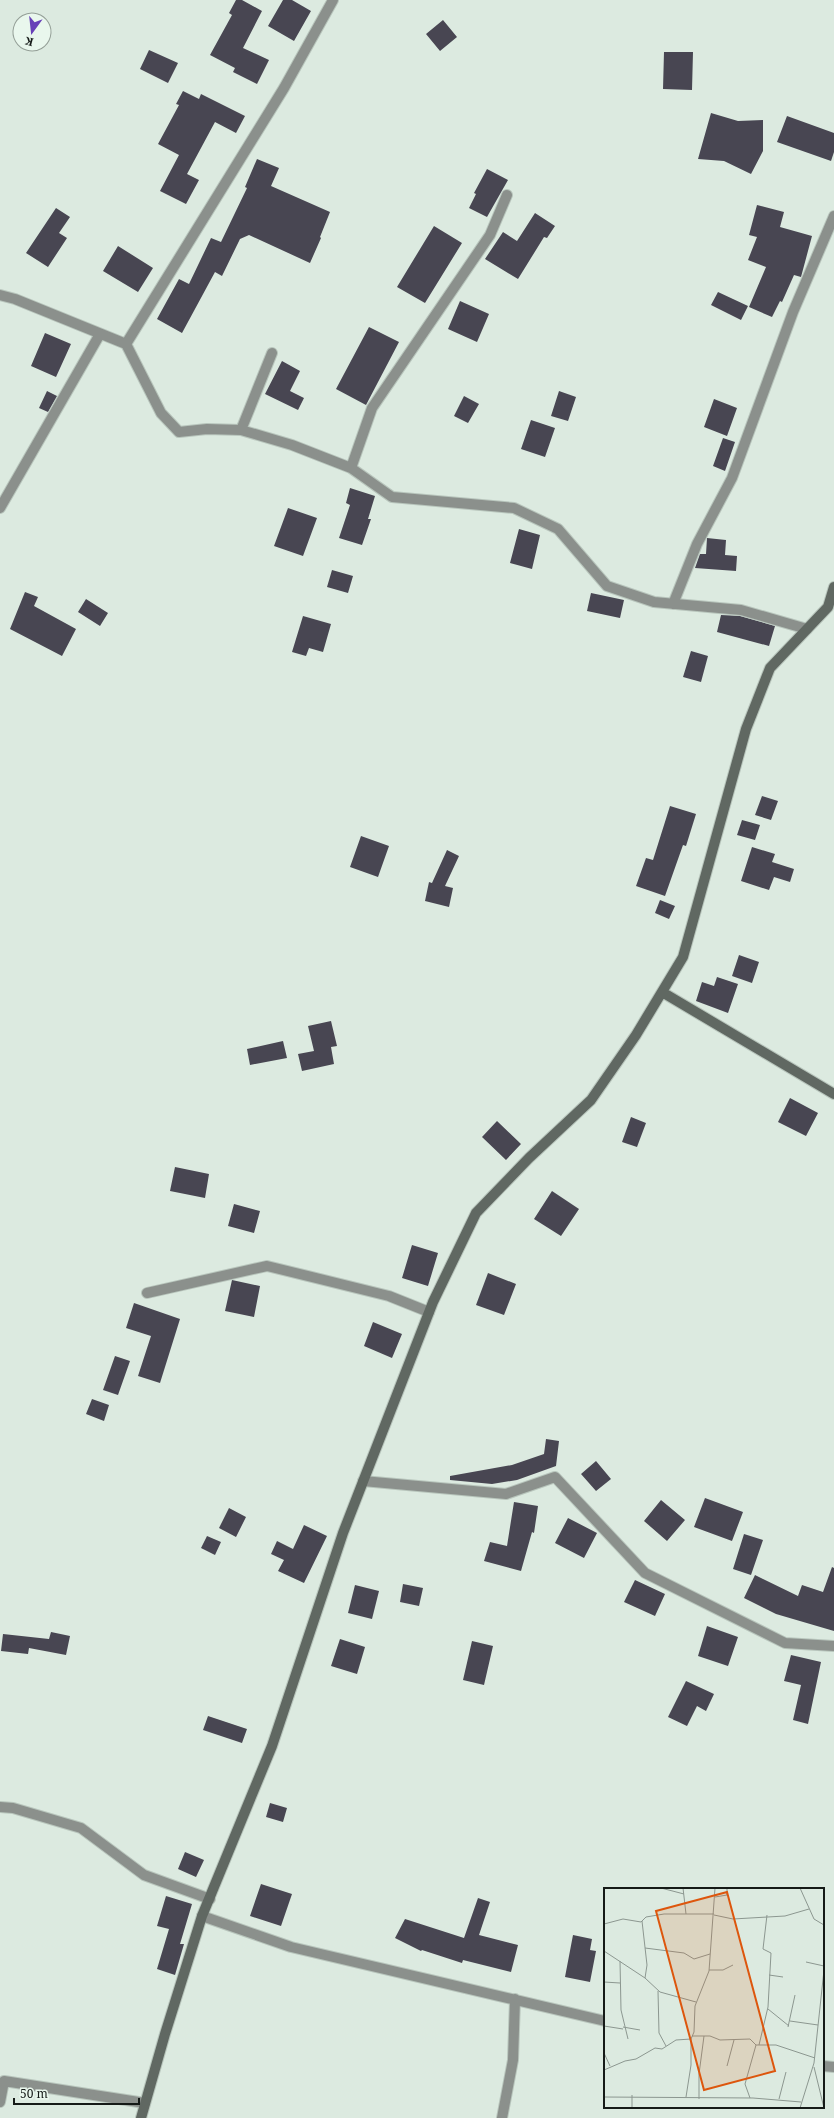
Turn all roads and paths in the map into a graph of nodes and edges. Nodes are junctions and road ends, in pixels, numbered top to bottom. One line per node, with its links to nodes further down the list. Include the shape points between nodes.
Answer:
1 (333, 0): 6 (street, via 279,95)
2 (507, 196): 9 (street, via 490,235 372,408)
3 (834, 216): 12 (street, via 793,312 732,478 697,544)
4 (0, 295): 5 (street)
5 (100, 334): 6 (street); 10 (street)
6 (126, 344): 8 (street, via 161,413 180,432 207,429)
7 (272, 353): 8 (street)
8 (241, 430): 9 (street, via 292,445)
9 (351, 468): 12 (street, via 392,497 514,508 558,529 607,586 654,602)
10 (0, 508)
11 (834, 587): 13 (street)
12 (673, 604): 14 (street, via 741,610)
13 (831, 607): 14 (street)
14 (807, 629): 15 (street, via 770,668 746,729 683,957)
15 (662, 992): 16 (street); 18 (street, via 591,1100 529,1158 476,1213)
16 (834, 1094)
17 (147, 1293): 18 (street, via 267,1266 390,1296)
18 (429, 1312): 19 (street)
19 (364, 1481): 20 (street, via 506,1494 555,1477 645,1574 786,1643); 22 (street, via 343,1533 272,1746)
20 (834, 1646)
21 (0, 1807): 22 (street, via 13,1808 81,1828 144,1874)
22 (210, 1899): 23 (street)
23 (202, 1916): 24 (street, via 291,1946); 29 (street)
24 (515, 2000): 25 (street); 31 (street, via 513,2060)
25 (604, 2021)
26 (824, 2066): 27 (street)
27 (834, 2067)
28 (0, 2102): 29 (street, via 4,2081)
29 (145, 2103): 30 (street)
30 (141, 2118)
31 (502, 2118)

